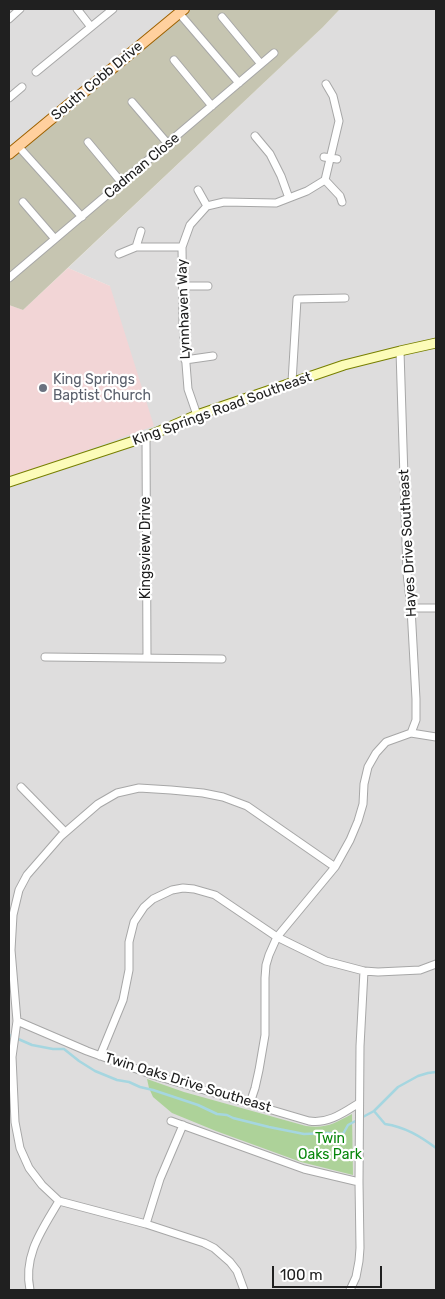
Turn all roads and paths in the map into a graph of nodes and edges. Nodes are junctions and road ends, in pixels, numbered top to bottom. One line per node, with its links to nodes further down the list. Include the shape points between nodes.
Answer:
1 (20, 9): 6 (street)
2 (76, 9): 7 (street)
3 (113, 9): 7 (street)
4 (182, 11): 12 (street); 21 (main road, South Cobb Drive)
5 (222, 17): 10 (street)
6 (9, 19)
7 (91, 27): 11 (street)
8 (274, 53): 10 (street, Cadman Close)
9 (174, 60): 17 (street)
10 (261, 64): 12 (street, Cadman Close)
11 (36, 72)
12 (239, 83): 17 (street, Cadman Close)
13 (326, 84): 22 (street, via 333,96 339,121)
14 (22, 87): 15 (street)
15 (9, 98)
16 (132, 102): 20 (street)
17 (212, 106): 20 (street, Cadman Close)
18 (255, 136): 25 (street, via 270,154)
19 (88, 142): 23 (street)
20 (168, 144): 23 (street, Cadman Close)
21 (12, 150): 29 (street)
22 (325, 180): 25 (street); 27 (street)
23 (122, 182): 29 (street, Cadman Close)
24 (198, 190): 28 (street)
25 (289, 198): 28 (street, via 276,202 224,202)
26 (23, 202): 31 (street)
27 (342, 202)
28 (207, 206): 33 (street, Lynnhaven Way, via 190,225)
29 (82, 217): 31 (street, Cadman Close)
30 (141, 231): 32 (street)
31 (55, 240): 35 (street, Cadman Close)
32 (136, 247): 33 (street); 34 (street)
33 (182, 247): 36 (street, Lynnhaven Way)
34 (119, 254)
35 (9, 277)
36 (182, 286): 37 (street); 42 (street, Lynnhaven Way)
37 (208, 286)
38 (345, 298): 43 (street, via 297,298)
39 (436, 343): 40 (street, King Springs Road Southeast)
40 (400, 351): 43 (street, King Springs Road Southeast); 47 (street, Hayes Drive Southeast)
41 (213, 356): 42 (street)
42 (185, 360): 44 (street, Lynnhaven Way, via 188,389)
43 (292, 382): 44 (street, King Springs Road Southeast)
44 (196, 415): 45 (street, King Springs Road Southeast)
45 (146, 437): 46 (street, King Springs Road Southeast); 50 (street, Kingsview Drive)
46 (9, 482)
47 (411, 608): 48 (street); 52 (street, Hayes Drive Southeast, via 416,720)
48 (436, 608)
49 (45, 657): 50 (street)
50 (147, 658): 51 (street)
51 (222, 658)
52 (411, 733): 53 (street); 56 (street, via 386,742 368,767 358,821)
53 (436, 737)
54 (21, 787): 55 (street)
55 (65, 832): 56 (street, via 98,804 117,793 139,788 204,793 247,806); 60 (street, via 27,875 19,890 13,915 11,950)
56 (335, 867): 57 (street)
57 (277, 937): 59 (street, via 326,961); 61 (street, via 205,891 172,890 153,900 134,922 124,1000); 62 (street, via 266,965 265,1035 260,1070)
58 (436, 964): 59 (street, via 420,970)
59 (364, 971): 63 (street)
60 (17, 1021): 61 (street, Twin Oaks Drive Southeast); 67 (street, via 12,1057 17,1137 29,1168)
61 (100, 1056): 62 (street, Twin Oaks Drive Southeast)
62 (250, 1103): 63 (street, Twin Oaks Drive Southeast, via 316,1122 331,1119)
63 (359, 1103): 66 (street)
64 (172, 1121): 65 (street)
65 (183, 1125): 66 (street, via 304,1169); 68 (street, via 160,1179)
66 (359, 1182): 71 (street, via 360,1262)
67 (59, 1201): 68 (street); 69 (street, via 31,1252)
68 (146, 1224): 70 (street, via 214,1248 230,1262)
69 (30, 1290)
70 (244, 1290)
71 (350, 1290)

